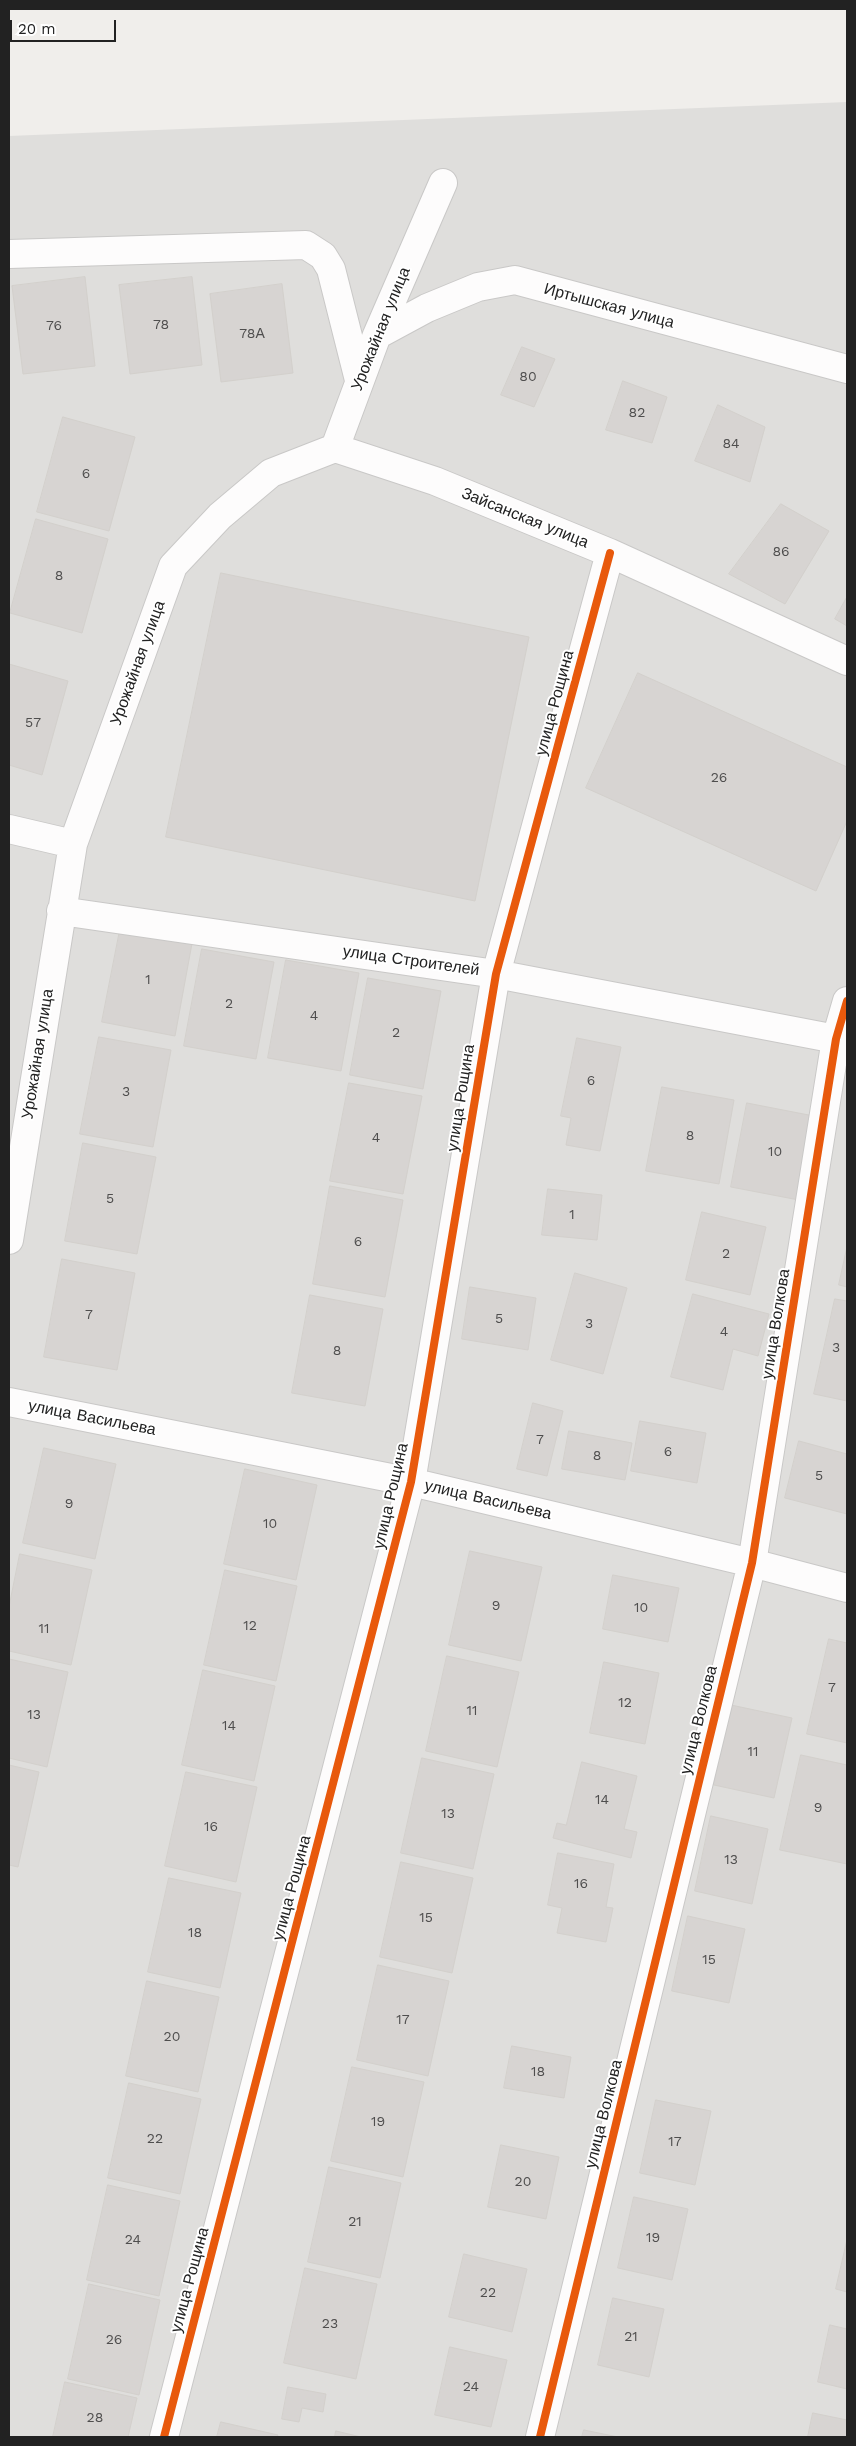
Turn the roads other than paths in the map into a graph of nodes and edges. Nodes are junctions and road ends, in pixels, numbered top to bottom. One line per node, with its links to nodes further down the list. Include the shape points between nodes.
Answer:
1 (443, 183): 3 (street, Урожайная улица)
2 (9, 254): 5 (street, via 306,245 324,256 331,269)
3 (378, 335): 4 (street, Иртышская улица, via 427,308 478,287 515,280); 5 (street, Урожайная улица)
4 (847, 369)
5 (359, 380): 6 (street, Урожайная улица)
6 (335, 448): 7 (street, Зайсанская улица, via 435,481); 10 (street, Урожайная улица, via 271,473 220,516 173,566)
7 (610, 553): 8 (street, Зайсанская улица); 12 (street, улица Рощина)
8 (847, 661)
9 (9, 828): 10 (street)
10 (73, 844): 11 (street, Урожайная улица)
11 (61, 911): 12 (street, улица Строителей); 15 (street, Урожайная улица)
12 (496, 974): 14 (street, улица Строителей); 17 (street, улица Рощина)
13 (847, 1002): 14 (street, улица Волкова)
14 (842, 1041): 18 (street, улица Волкова)
15 (9, 1240)
16 (9, 1402): 17 (street, улица Васильева)
17 (411, 1482): 18 (street, улица Васильева); 20 (street, улица Рощина)
18 (752, 1563): 19 (street, улица Васильева); 21 (street, улица Волкова)
19 (847, 1588)
20 (164, 2437)
21 (540, 2437)

